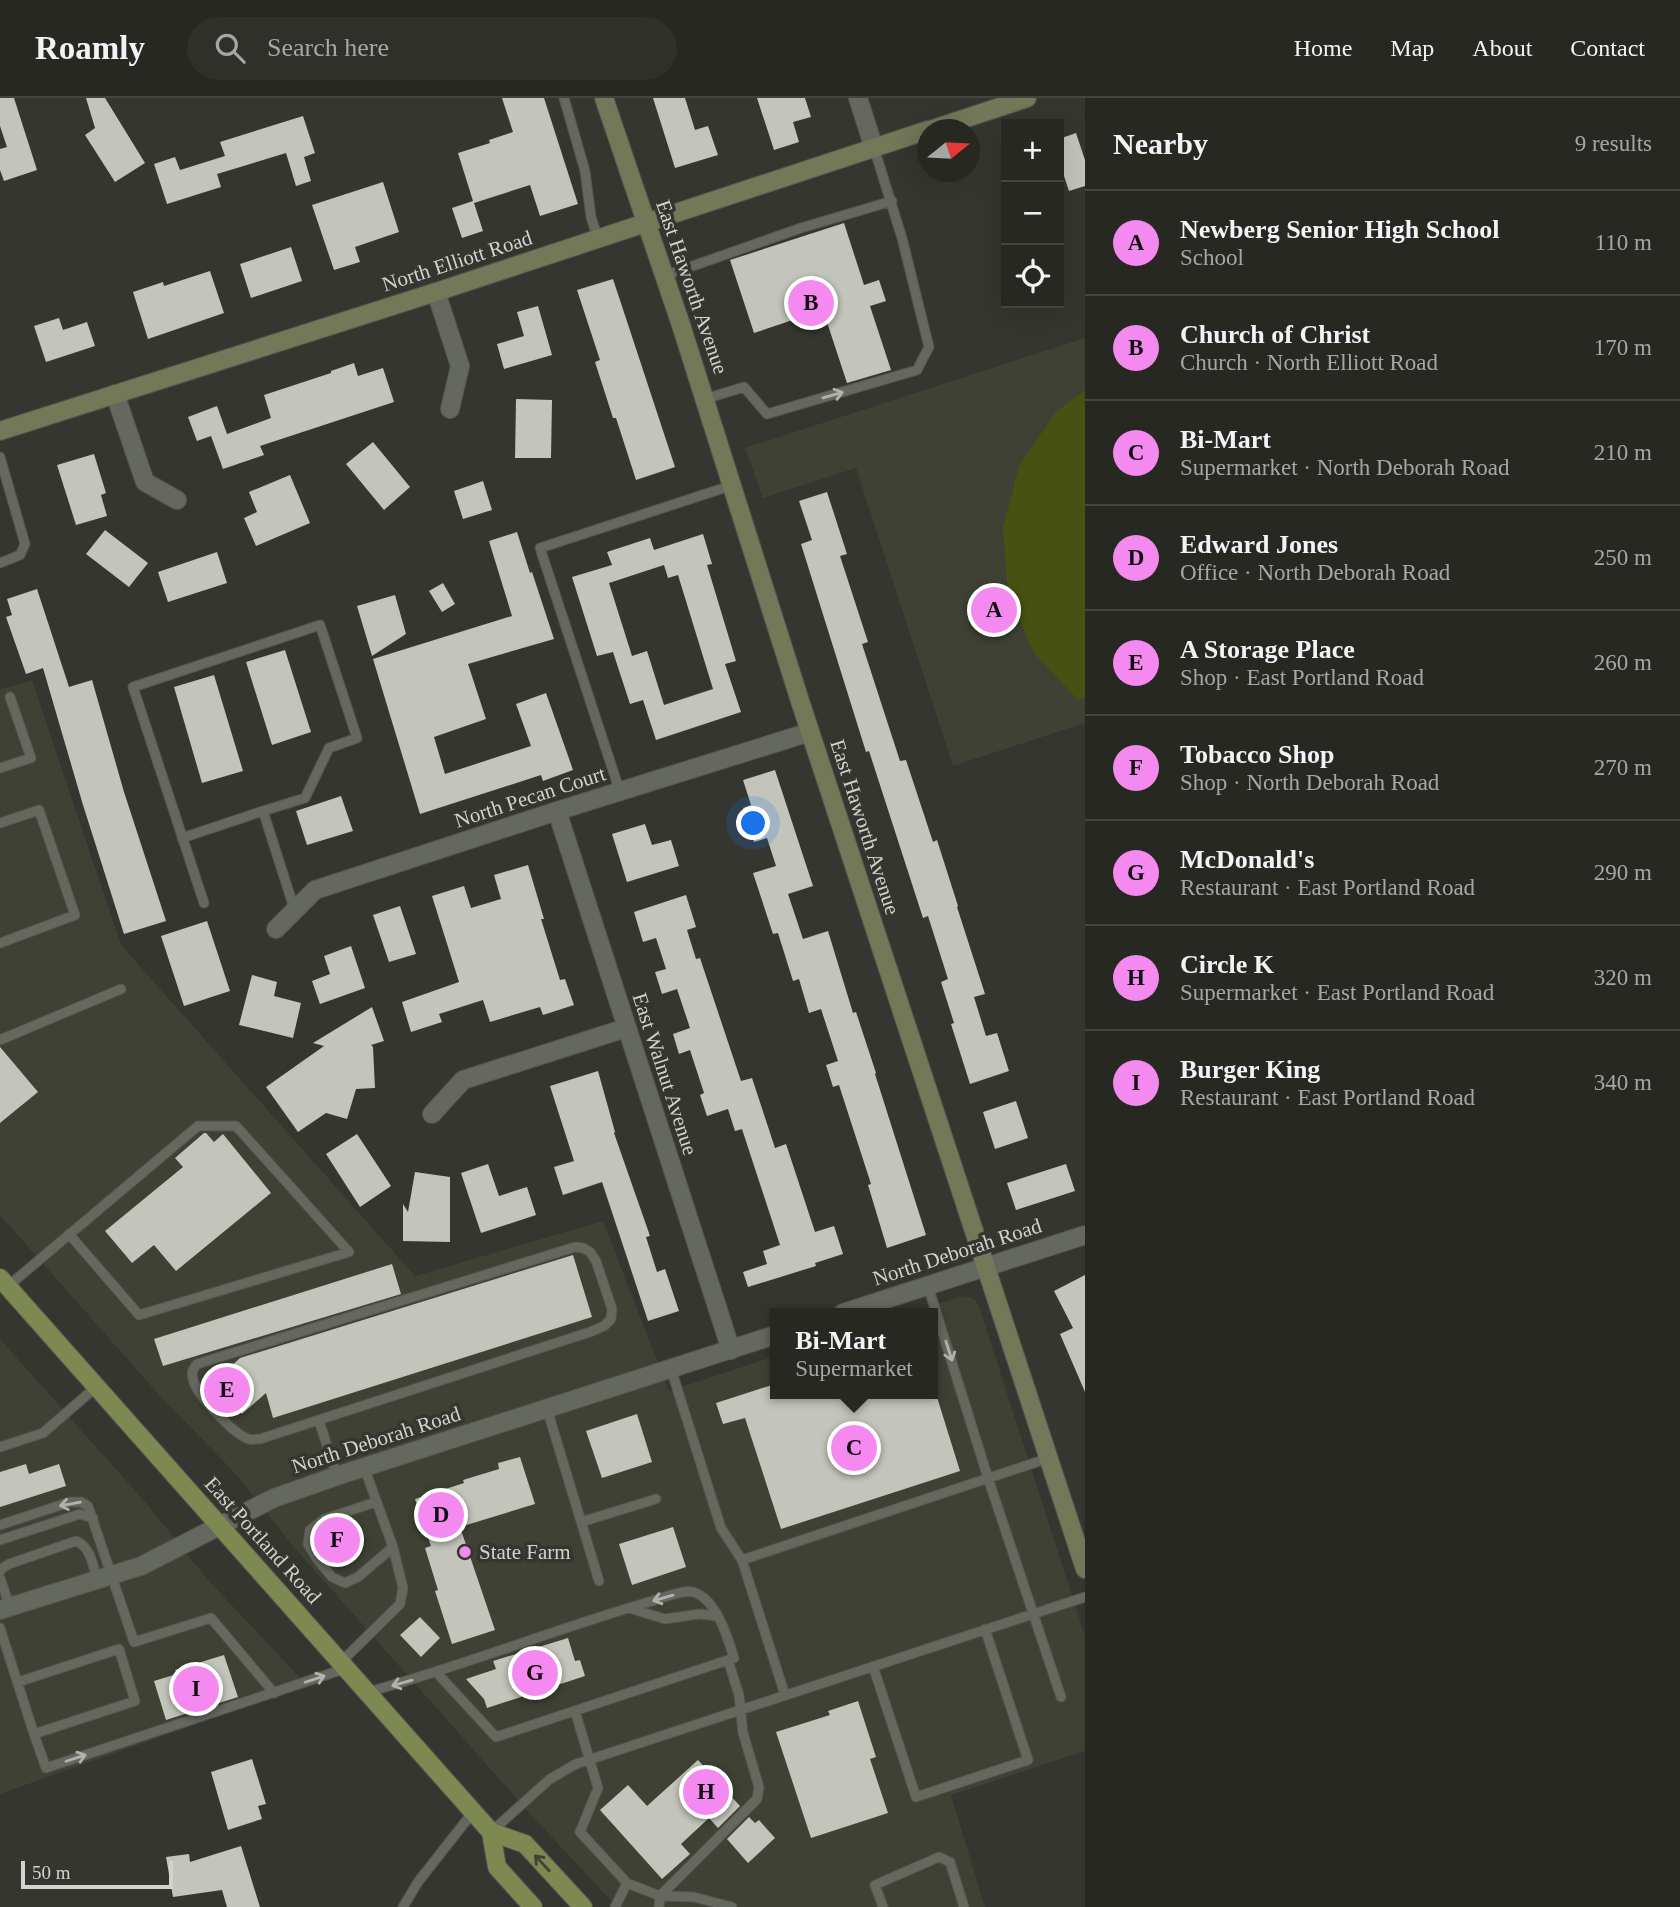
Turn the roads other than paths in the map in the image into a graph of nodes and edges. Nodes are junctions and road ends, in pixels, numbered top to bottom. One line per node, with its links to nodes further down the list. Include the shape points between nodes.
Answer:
1 (564, 98): 10 (lane)
2 (604, 98): 9 (street, East Haworth Avenue)
3 (858, 98): 7 (street)
4 (1027, 98): 5 (street, North Elliott Road)
5 (963, 119)
6 (917, 134): 7 (street, North Elliott Road)
7 (874, 148): 8 (lane); 9 (street, North Elliott Road)
8 (892, 201): 11 (lane); 14 (lane, one-way to 8, via 744,387 767,414 917,370 929,347)
9 (646, 223): 10 (street, North Elliott Road); 11 (street, East Haworth Avenue)
10 (598, 239): 12 (street, North Elliott Road)
11 (664, 276): 14 (street, East Haworth Avenue)
12 (436, 292): 13 (street, North Elliott Road); 15 (street, via 460,366)
13 (115, 394): 16 (street, North Elliott Road); 19 (street, via 145,482)
14 (705, 399): 18 (street, East Haworth Avenue)
15 (450, 409)
16 (0, 431)
17 (0, 457): 20 (lane, via 25,544 20,555)
18 (733, 485): 22 (street, East Haworth Avenue); 24 (lane, via 540,548)
19 (177, 500)
20 (0, 564)
21 (10, 696): 23 (lane, via 31,758)
22 (810, 732): 24 (street, North Pecan Court); 39 (street, East Haworth Avenue)
23 (0, 768)
24 (620, 792): 26 (street, North Pecan Court)
25 (262, 811): 28 (lane); 28 (lane, via 304,798 329,748 357,738 320,625 133,687); 30 (lane)
26 (557, 811): 30 (street, North Pecan Court, via 315,890); 34 (street, East Walnut Avenue)
27 (0, 823): 32 (lane, via 38,810 75,915)
28 (182, 838): 29 (lane)
29 (204, 902)
30 (295, 911): 31 (street, North Pecan Court)
31 (276, 929)
32 (0, 943)
33 (121, 989): 35 (lane)
34 (626, 1028): 36 (street, via 463,1080); 46 (street, East Walnut Avenue)
35 (0, 1040)
36 (432, 1114)
37 (69, 1234): 37 (lane, via 198,1126 236,1126 349,1252 139,1315); 40 (lane)
38 (1085, 1235): 39 (street, North Deborah Road)
39 (986, 1267): 41 (street, North Deborah Road); 52 (street, East Haworth Avenue)
40 (4, 1282): 48 (main road, East Portland Road)
41 (928, 1286): 42 (street, North Deborah Road); 43 (lane, one-way to 43)
42 (859, 1308)
43 (935, 1308)
44 (938, 1317): 55 (lane, one-way to 55)
45 (770, 1337): 46 (street, North Deborah Road)
46 (731, 1350): 47 (street, North Deborah Road)
47 (671, 1369): 49 (street, North Deborah Road); 64 (lane, via 721,1528)
48 (96, 1387): 51 (lane, via 43,1433); 61 (main road, East Portland Road)
49 (547, 1409): 53 (street, North Deborah Road); 59 (lane)
50 (319, 1421): 50 (lane, via 249,1439 236,1432 198,1392 192,1371 197,1363 575,1247 590,1252 597,1261 612,1309 604,1326); 54 (lane)
51 (0, 1447)
52 (1049, 1458): 55 (lane); 65 (street, East Haworth Avenue)
53 (363, 1467): 54 (street, North Deborah Road); 57 (lane)
54 (337, 1476): 61 (street, North Deborah Road, via 274,1498)
55 (989, 1478): 64 (lane); 72 (lane)
56 (656, 1499): 59 (lane)
57 (376, 1502): 63 (lane); 63 (lane, via 324,1519 310,1530 308,1544 332,1577 345,1583)
58 (93, 1518): 60 (lane, one-way to 60, via 88,1506 71,1502); 62 (lane, via 80,1514); 67 (lane)
59 (581, 1522): 68 (lane)
60 (0, 1525)
61 (219, 1527): 67 (street, North Deborah Road, via 141,1566); 79 (main road, East Portland Road)
62 (0, 1540)
63 (393, 1547): 79 (lane, via 403,1588 400,1604)
64 (742, 1560): 85 (lane)
65 (1085, 1569)
66 (0, 1575): 67 (lane, via 9,1564 76,1541 83,1544); 71 (lane)
67 (105, 1577): 71 (street, North Deborah Road); 76 (lane)
68 (599, 1581)
69 (1085, 1597): 72 (lane)
70 (629, 1608): 73 (lane, via 665,1619); 73 (lane, one-way to 70, via 705,1598 692,1591); 81 (lane)
71 (5, 1609)
72 (1033, 1614): 75 (lane); 86 (lane)
73 (716, 1616): 78 (lane, via 734,1658)
74 (0, 1628): 82 (lane)
75 (985, 1629): 80 (lane); 80 (lane, via 1028,1760 953,1785 916,1797)
76 (134, 1642): 77 (lane); 84 (lane, via 211,1618)
77 (118, 1649): 82 (lane); 89 (lane, via 135,1701)
78 (728, 1660): 87 (lane); 88 (lane)
79 (344, 1665): 83 (main road, East Portland Road); 84 (lane, one-way to 79)
80 (873, 1666): 85 (lane)
81 (436, 1672): 83 (lane, one-way to 83); 88 (lane, via 496,1737)
82 (18, 1682): 89 (lane)
83 (368, 1692): 91 (main road, East Portland Road)
84 (274, 1693): 89 (lane, one-way to 84, via 46,1768)
85 (785, 1695): 87 (lane)
86 (1061, 1697)
87 (741, 1709): 90 (lane); 94 (lane, via 759,1787 757,1799)
88 (575, 1711): 90 (lane)
89 (34, 1734)
90 (589, 1759): 92 (lane, via 550,1779); 93 (lane, via 598,1788 580,1832)
91 (473, 1812): 92 (main road, East Portland Road); 95 (lane)
92 (491, 1832): 96 (main road, via 497,1867); 97 (main road, East Portland Road, one-way to 92, via 525,1844)
93 (626, 1883): 94 (lane); 98 (lane)
94 (660, 1896): 99 (lane); 100 (lane)
95 (403, 1907)
96 (533, 1907)
97 (583, 1907)
98 (615, 1907)
99 (659, 1907)
100 (732, 1907)
101 (883, 1907): 102 (lane, via 875,1885 939,1857 950,1862)
102 (964, 1907)

